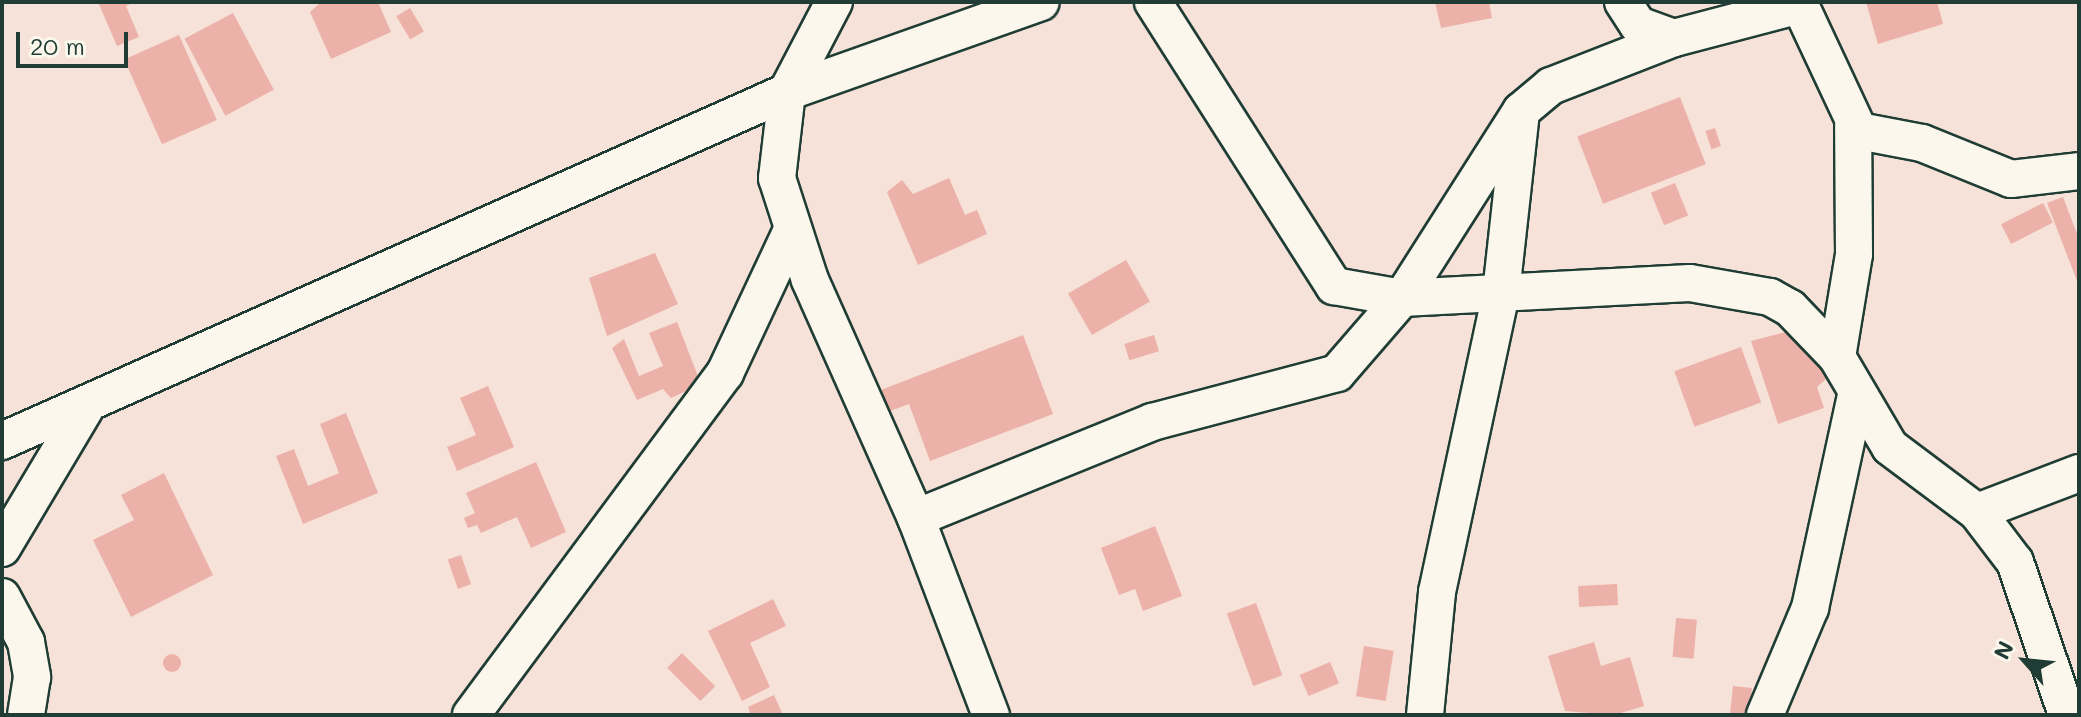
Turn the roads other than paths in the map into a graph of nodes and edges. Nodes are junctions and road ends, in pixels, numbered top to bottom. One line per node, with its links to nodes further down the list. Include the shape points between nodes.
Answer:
1 (1041, 2): 8 (street)
2 (1153, 2): 14 (street, via 1334,286)
3 (1623, 2): 7 (street, via 1638,25)
4 (1806, 5): 6 (street); 10 (street)
5 (829, 6): 8 (street)
6 (1737, 12): 7 (street)
7 (1674, 38): 9 (street, via 1551,86)
8 (787, 92): 12 (street, via 777,178); 17 (street)
9 (1521, 111): 13 (street); 14 (street)
10 (1853, 126): 11 (street, via 2011,179); 15 (street, via 1854,254)
11 (2079, 171)
12 (792, 230): 21 (street); 25 (street, via 725,373)
13 (1501, 293): 14 (street); 15 (street, via 1690,283 1744,291 1790,308); 27 (street, via 1437,592)
14 (1402, 298): 21 (street, via 1337,373 1152,422)
15 (1837, 357): 16 (street)
16 (1855, 399): 20 (street, via 1890,447); 28 (street, via 1810,608)
17 (85, 409): 18 (street); 22 (street)
18 (2, 441)
19 (2079, 473): 20 (street)
20 (1977, 512): 29 (street, via 2015,562)
21 (916, 518): 26 (street)
22 (2, 548)
23 (2, 597): 24 (street, via 26,642 32,677)
24 (26, 715)
25 (471, 715)
26 (991, 715)
27 (1425, 715)
28 (1765, 715)
29 (2067, 715)

